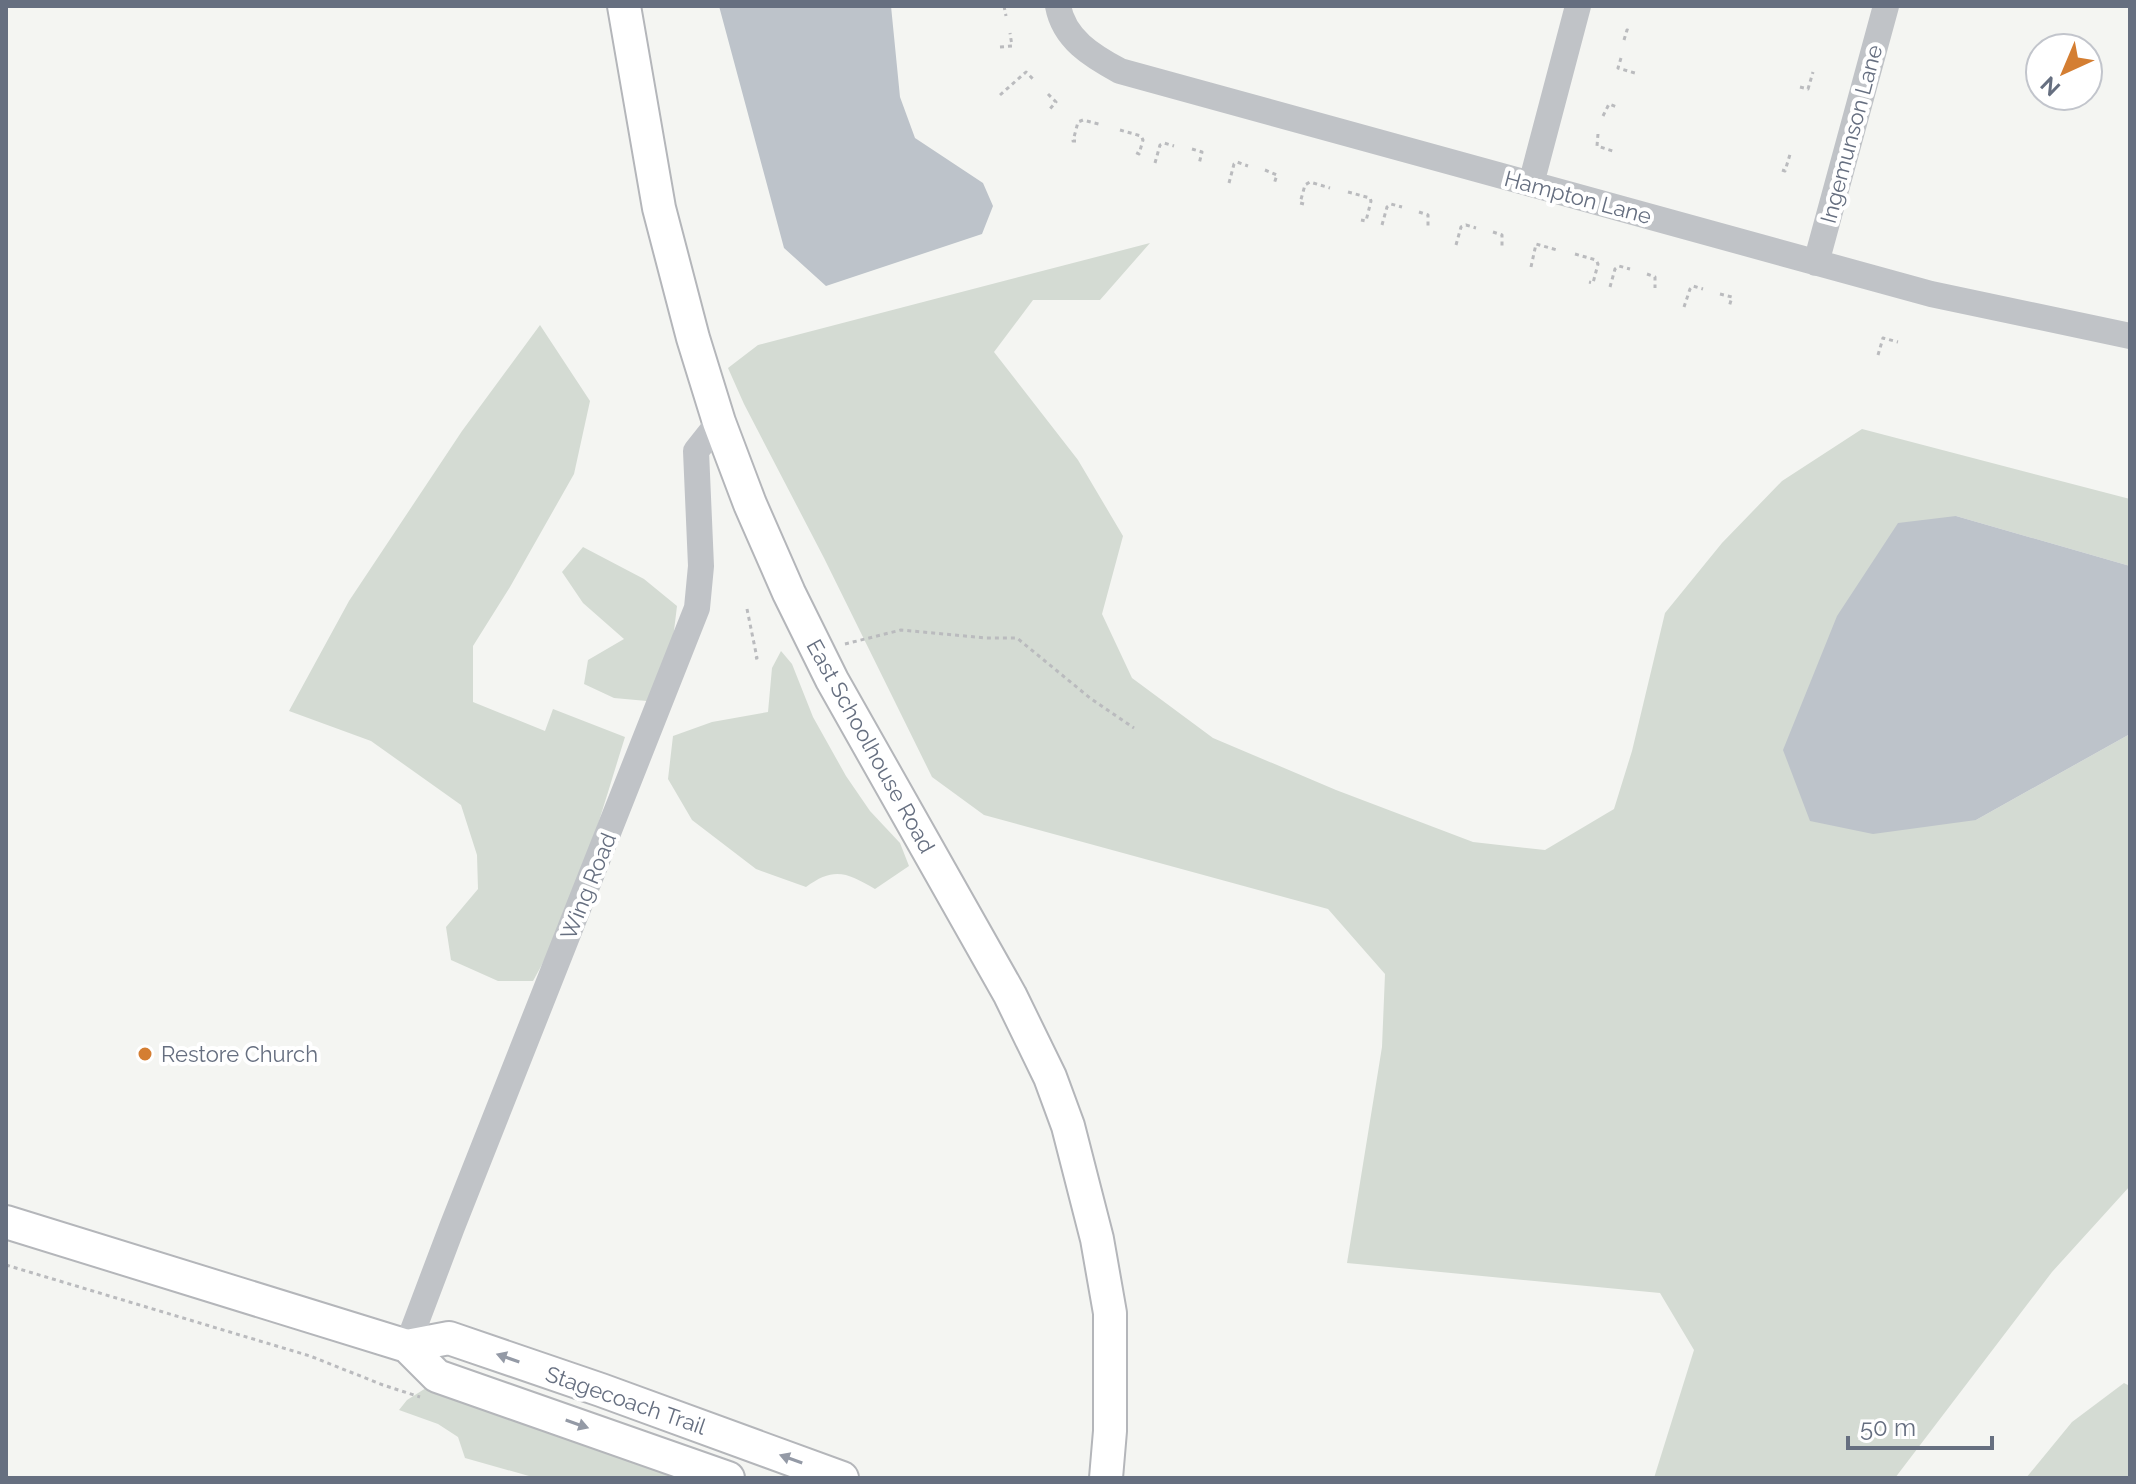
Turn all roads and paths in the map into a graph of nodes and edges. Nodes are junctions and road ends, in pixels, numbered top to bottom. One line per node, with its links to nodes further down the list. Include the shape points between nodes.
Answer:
1 (624, 6): 66 (main road, East Schoolhouse Road, via 659,208)
2 (1004, 6): 6 (path)
3 (1058, 6): 37 (street, Hampton Lane, via 1061,21 1086,53 1120,71)
4 (1578, 6): 37 (street)
5 (1886, 6): 52 (street, Ingemunson Lane)
6 (1006, 16)
7 (1630, 31): 9 (path)
8 (1010, 33): 10 (path, via 1012,46)
9 (1624, 40)
10 (1000, 47)
11 (1621, 58): 13 (path, via 1618,68)
12 (1813, 72): 15 (path, via 1808,89)
13 (1635, 73)
14 (1035, 81): 17 (path, via 1026,72)
15 (1800, 87)
16 (1048, 94): 19 (path, via 1056,102)
17 (1000, 95)
18 (1617, 107): 20 (path, via 1609,104)
19 (1049, 110)
20 (1603, 116)
21 (1102, 125): 24 (path, via 1078,122)
22 (1120, 130): 28 (path, via 1141,136 1139,154)
23 (1598, 134): 29 (path, via 1599,148)
24 (1076, 141)
25 (1174, 146): 30 (path, via 1160,145)
26 (1192, 149): 31 (path, via 1202,152)
27 (1791, 151): 34 (path)
28 (1135, 152)
29 (1616, 152)
30 (1155, 163)
31 (1199, 164)
32 (1248, 166): 35 (path, via 1234,164)
33 (1265, 170): 36 (path, via 1277,175)
34 (1782, 170)
35 (1229, 183)
36 (1274, 184)
37 (1531, 184): 52 (street, Hampton Lane)
38 (1330, 188): 40 (path, via 1305,185 1300,203)
39 (1348, 192): 43 (path, via 1370,198 1366,221)
40 (1304, 204)
41 (1402, 207): 44 (path, via 1387,207)
42 (1419, 212): 45 (path, via 1428,215)
43 (1361, 220)
44 (1382, 225)
45 (1428, 226)
46 (1476, 228): 48 (path, via 1461,227)
47 (1493, 232): 49 (path, via 1504,238)
48 (1456, 245)
49 (1502, 246)
50 (1557, 250): 53 (path, via 1536,244)
51 (1575, 254): 56 (path, via 1598,264 1593,283)
52 (1816, 263): 63 (street, Hampton Lane, via 1931,294)
53 (1531, 267)
54 (1630, 269): 57 (path, via 1615,269)
55 (1647, 274): 58 (path, via 1655,277)
56 (1589, 282)
57 (1610, 287)
58 (1655, 288)
59 (1703, 289): 61 (path, via 1693,286)
60 (1720, 294): 62 (path, via 1732,297)
61 (1684, 307)
62 (1729, 307)
63 (2129, 333)
64 (1898, 342): 65 (path, via 1883,338)
65 (1878, 355)
66 (719, 422): 68 (main road, East Schoolhouse Road); 73 (street, Wing Road, via 696,451 701,566 697,608)
67 (747, 609): 69 (path, via 757,658)
68 (818, 650): 70 (path, via 901,630 1017,638); 77 (main road, East Schoolhouse Road, via 1010,995 1068,1126 1110,1313)
69 (752, 659)
70 (1134, 728)
71 (6, 1222): 73 (main road, Stagecoach Trail)
72 (6, 1265): 74 (path, via 310,1356)
73 (407, 1346): 75 (main road, Stagecoach Trail, one-way to 75, via 437,1376); 76 (main road, Stagecoach Trail, one-way to 73, via 449,1338)
74 (414, 1396)
75 (728, 1478)
76 (842, 1478)
77 (1106, 1478)

